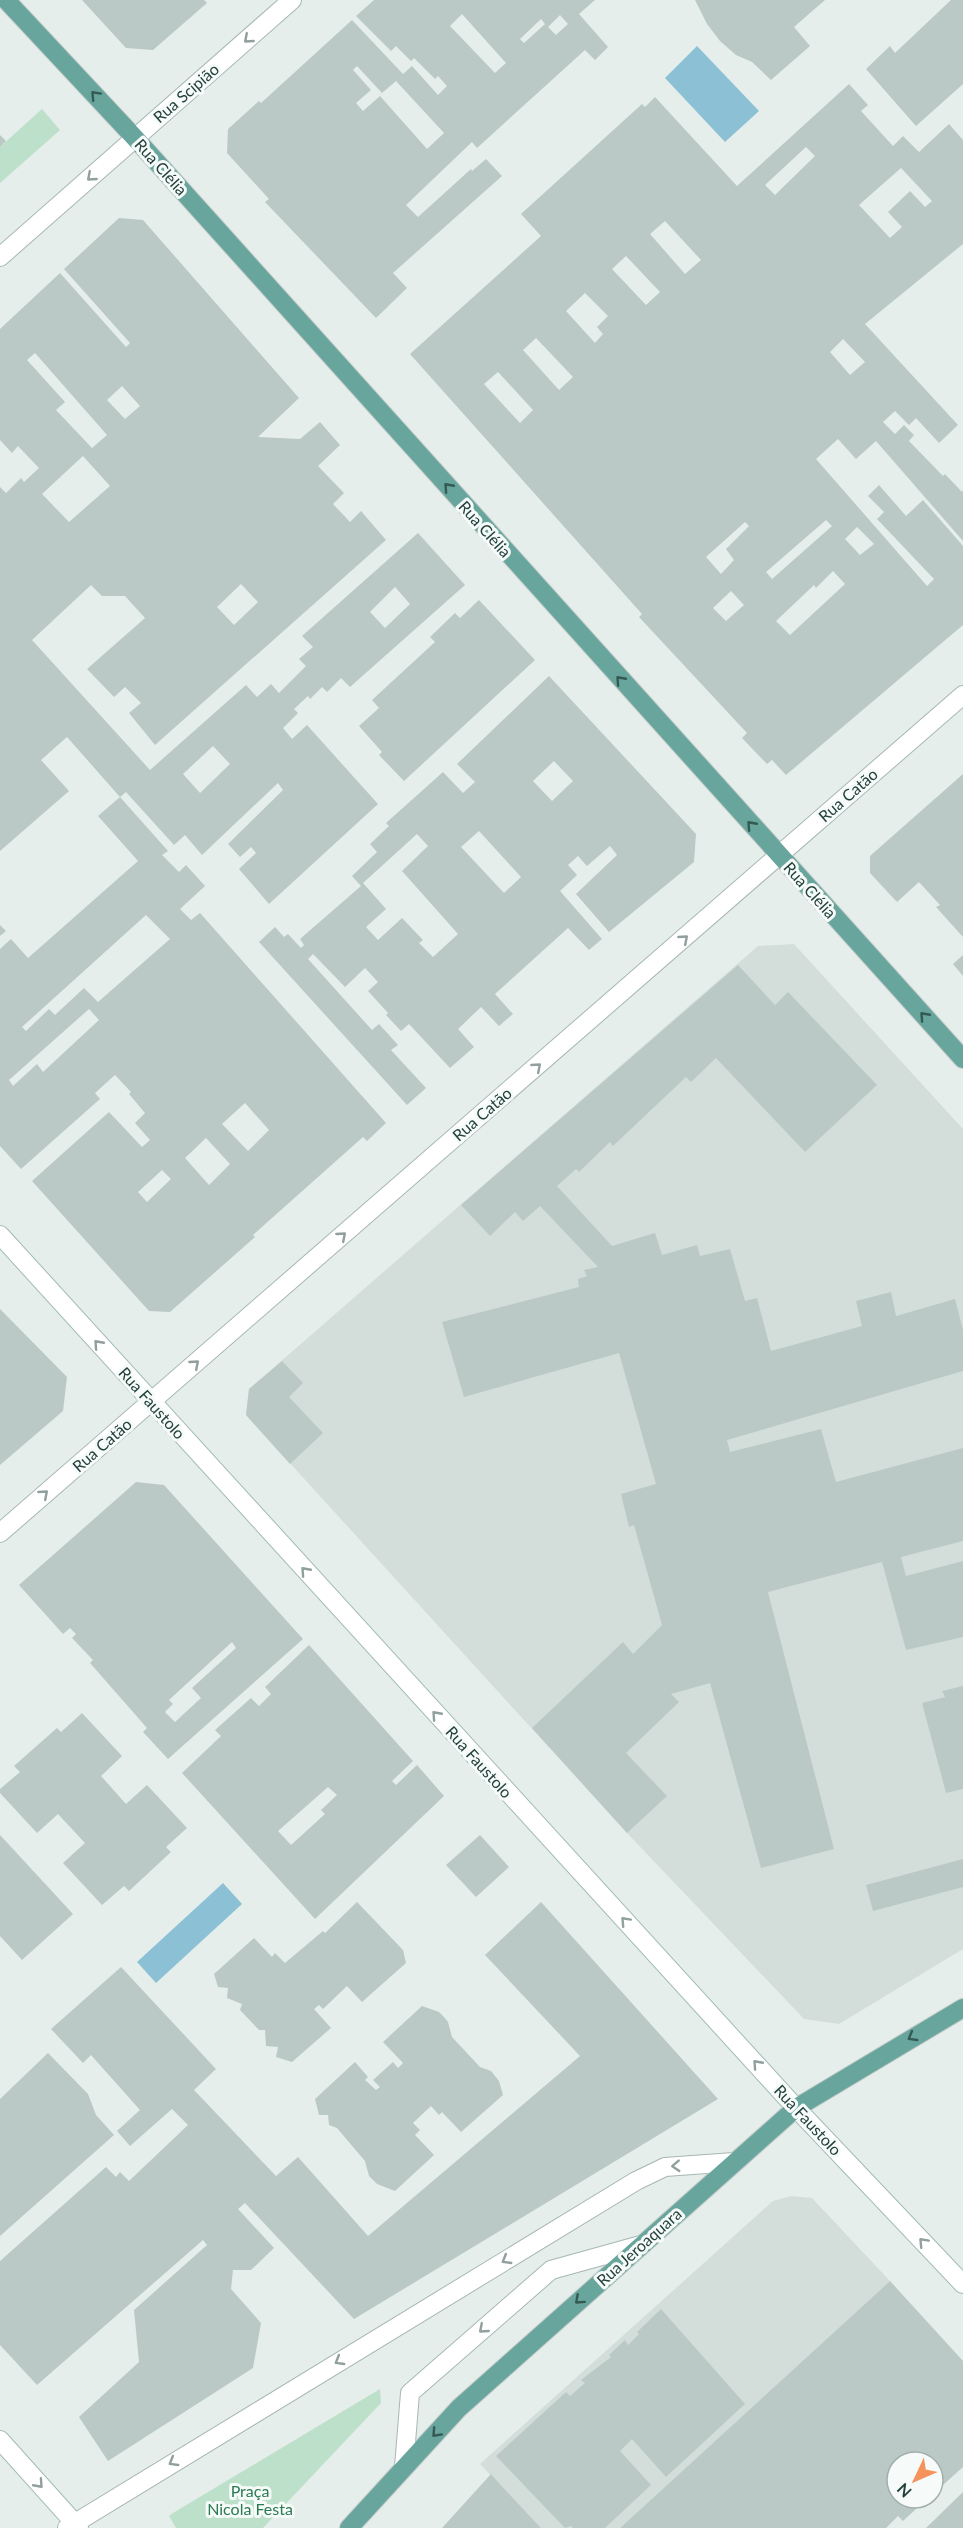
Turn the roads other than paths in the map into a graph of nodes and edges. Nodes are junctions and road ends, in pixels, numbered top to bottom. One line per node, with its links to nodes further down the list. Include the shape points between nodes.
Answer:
1 (6, 0): 3 (main road, Rua Clélia, one-way to 1)
2 (292, 0): 3 (street, Rua Scipião, one-way to 3)
3 (135, 138): 4 (street, Rua Scipião, one-way to 4); 6 (main road, Rua Clélia, one-way to 3)
4 (0, 257)
5 (963, 695): 6 (street, Rua Catão)
6 (779, 856): 7 (main road, Rua Clélia, one-way to 6); 9 (street, Rua Catão, one-way to 6)
7 (963, 1059)
8 (0, 1235): 9 (street, Rua Faustolo, one-way to 8)
9 (151, 1402): 10 (street, Rua Catão, one-way to 9); 12 (street, Rua Faustolo, one-way to 9)
10 (0, 1533)
11 (963, 2008): 12 (main road, Rua Jeroaquara, one-way to 12)
12 (796, 2108): 13 (main road, Rua Jeroaquara); 15 (street, Rua Faustolo, one-way to 12)
13 (734, 2162): 14 (main road, Rua Jeroaquara); 18 (street, one-way to 18, via 665,2167 636,2181)
14 (641, 2245): 17 (main road, Rua Jeroaquara, one-way to 17, via 459,2408); 17 (street, one-way to 17, via 551,2270 410,2393)
15 (963, 2284)
16 (0, 2440): 18 (street, one-way to 18)
17 (404, 2467): 19 (main road, Rua Jeroaquara)
18 (73, 2526)
19 (349, 2528)

